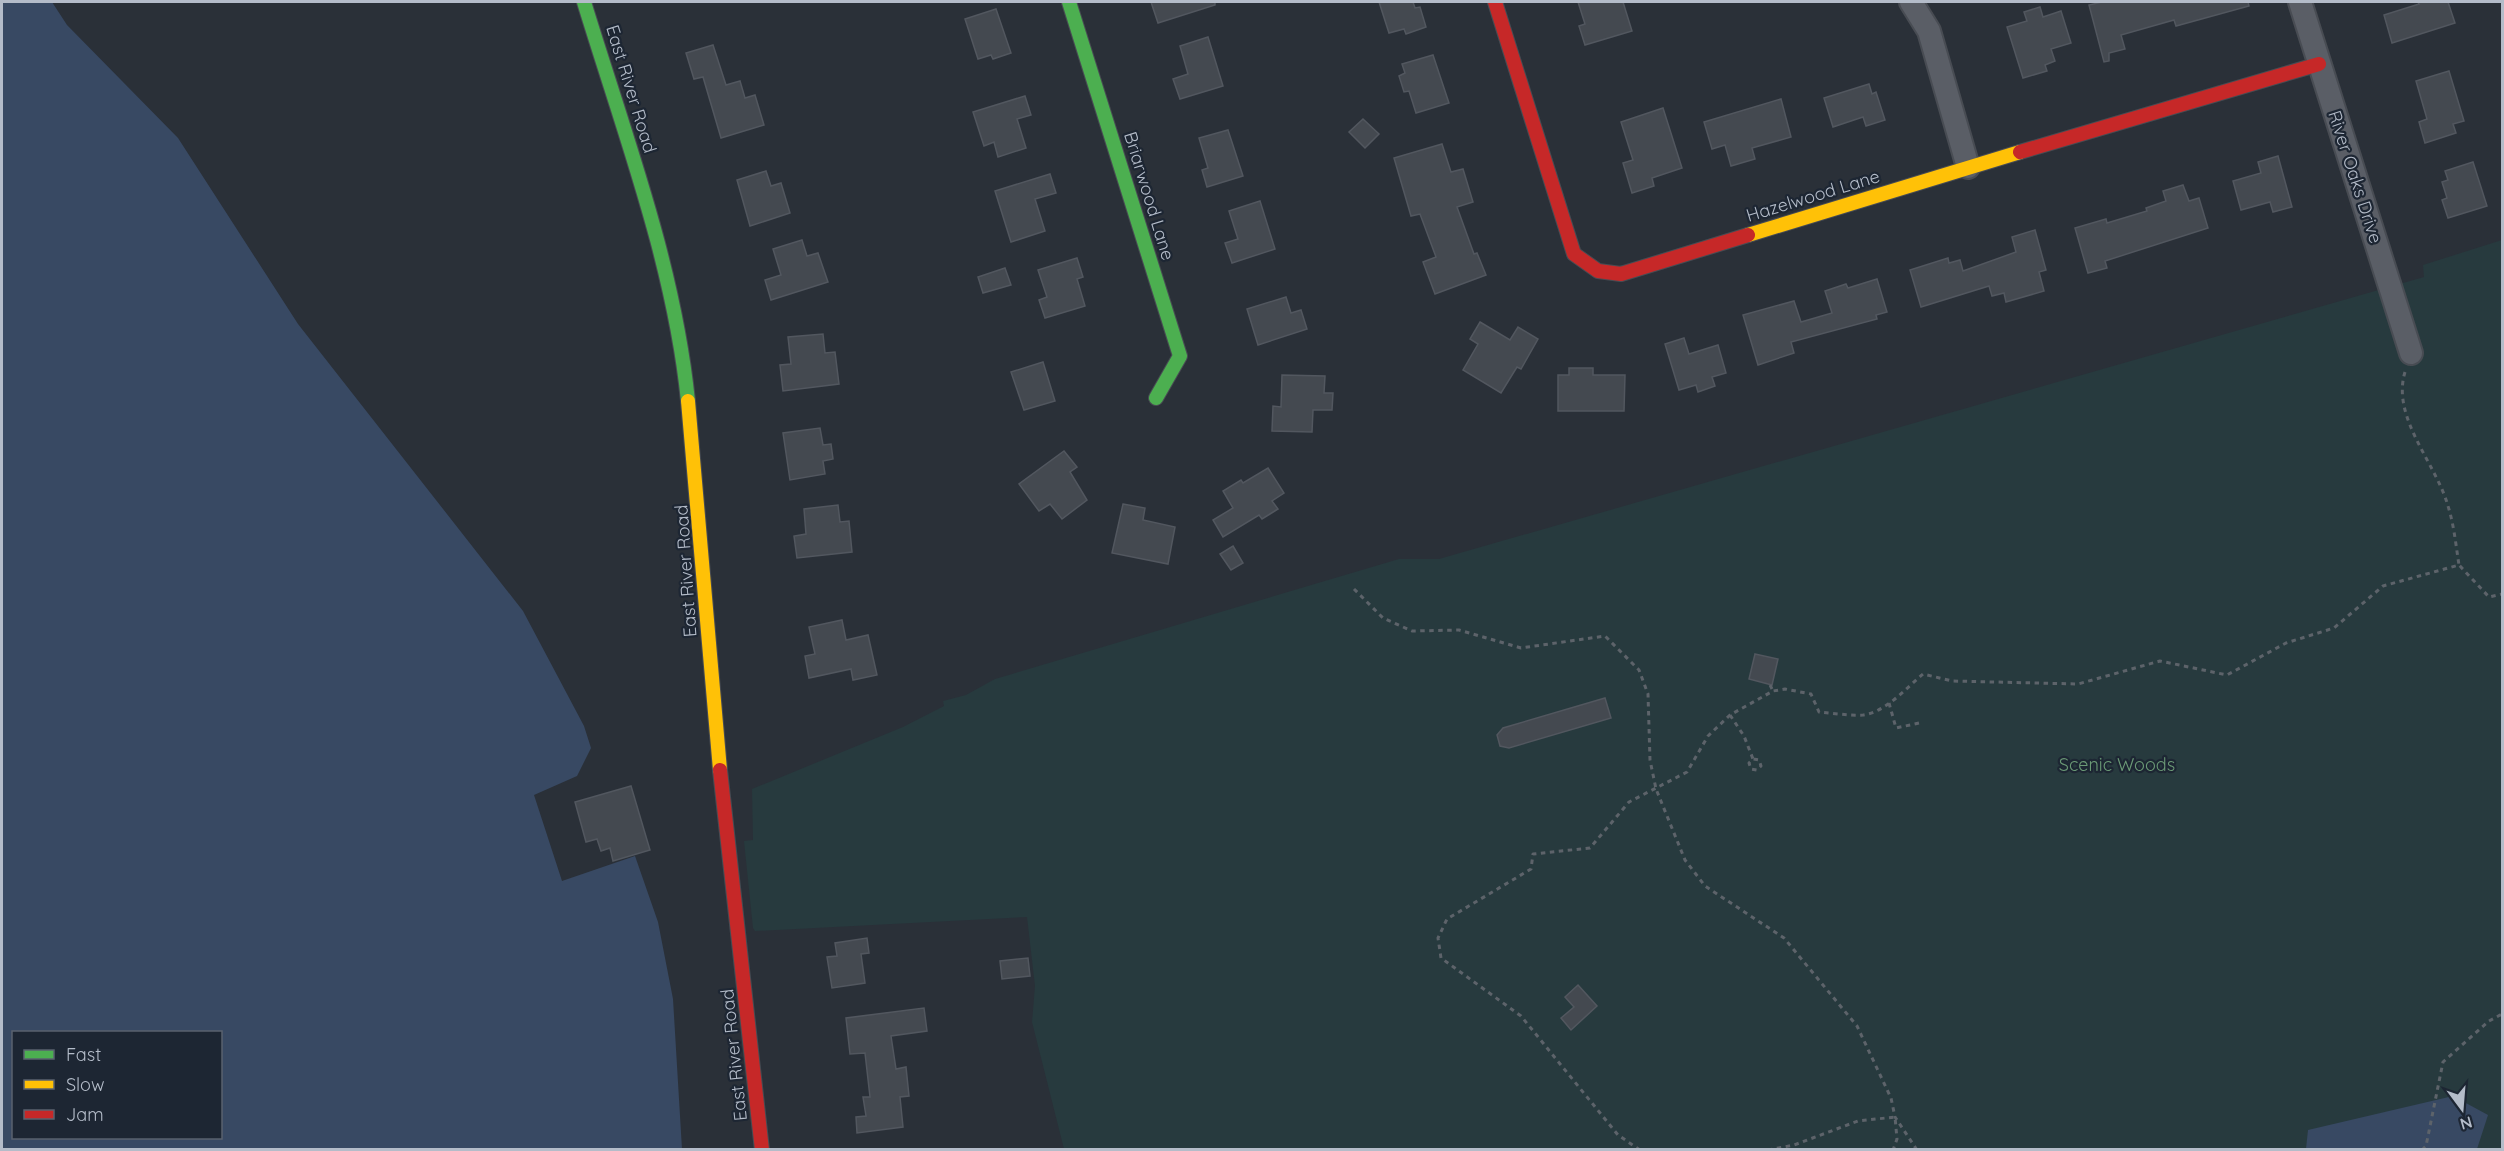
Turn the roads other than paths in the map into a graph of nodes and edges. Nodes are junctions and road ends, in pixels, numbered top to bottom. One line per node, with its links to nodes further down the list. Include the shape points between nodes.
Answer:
1 (584, 2): 10 (street, East River Road, via 661,251 684,361 718,759)
2 (1069, 2): 9 (street, Briarwood Lane, via 1180,356)
3 (1494, 2): 7 (street, Hazelwood Lane, via 1574,254 1598,271 1621,274)
4 (1911, 2): 7 (street, via 1929,31)
5 (2300, 2): 6 (street, River Oaks Drive)
6 (2319, 64): 7 (street, Hazelwood Lane); 8 (street, River Oaks Drive)
7 (1968, 167)
8 (2411, 353)
9 (1156, 398)
10 (762, 1149)

